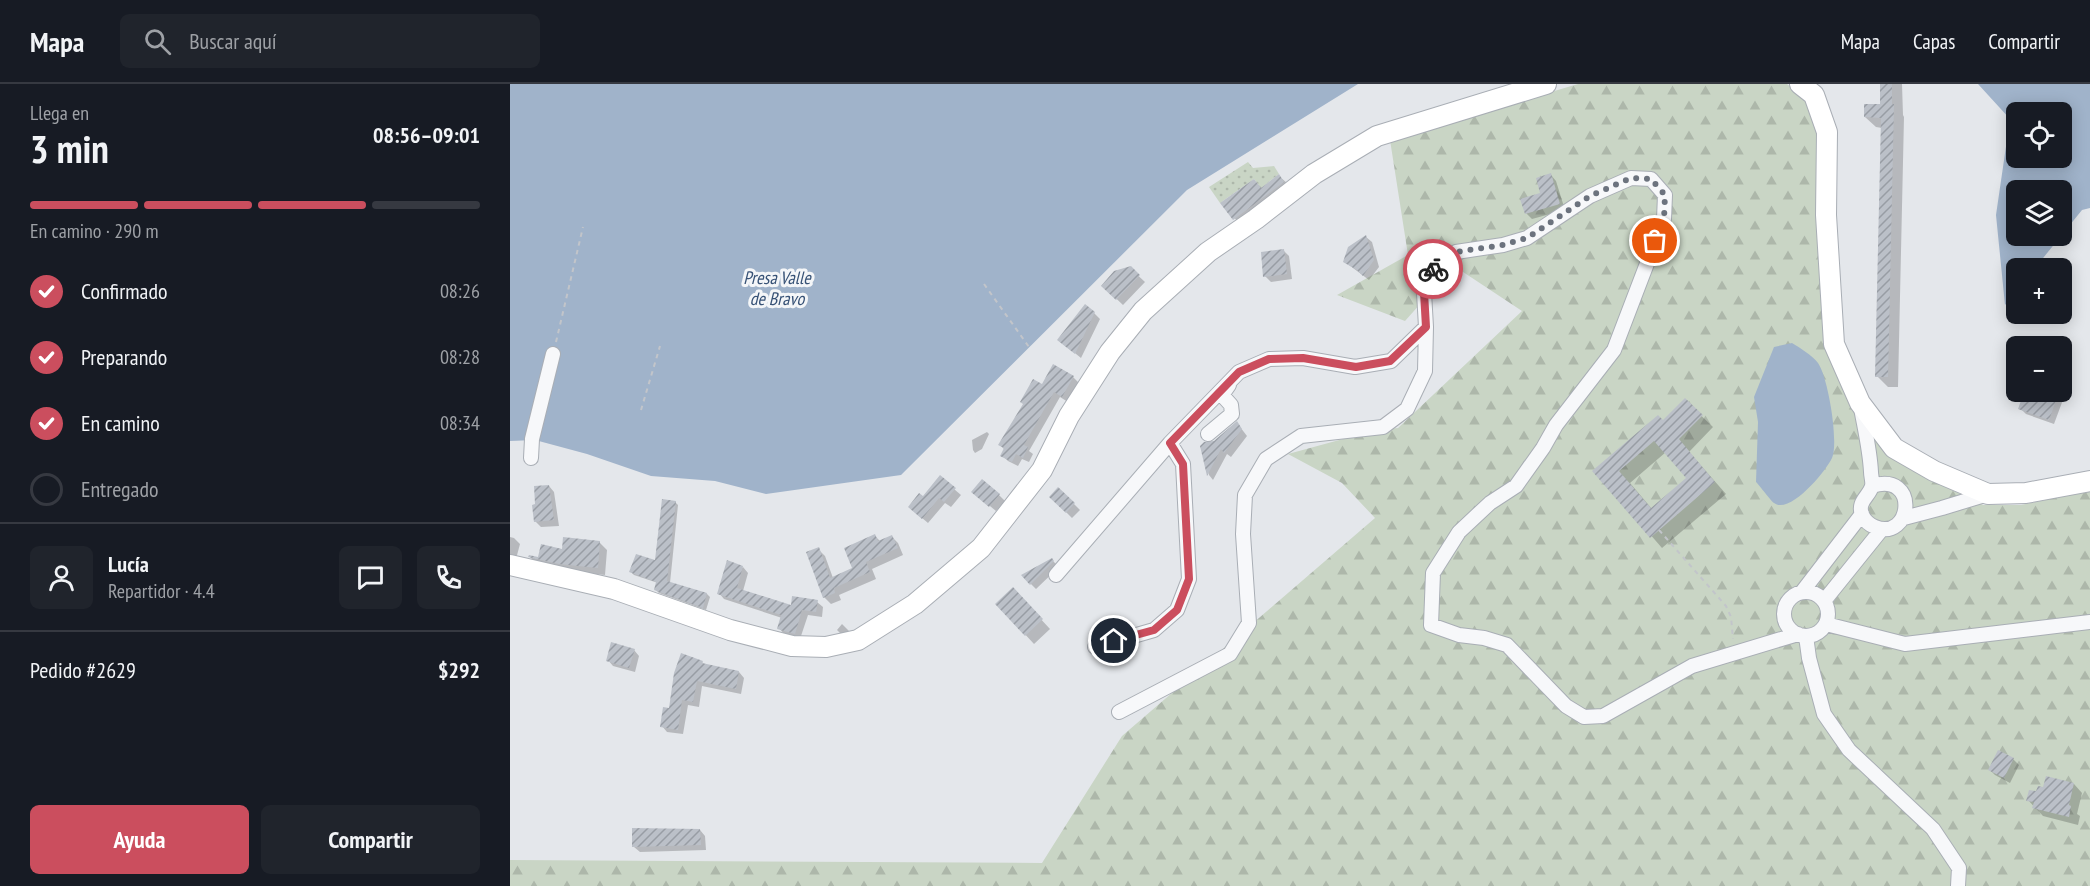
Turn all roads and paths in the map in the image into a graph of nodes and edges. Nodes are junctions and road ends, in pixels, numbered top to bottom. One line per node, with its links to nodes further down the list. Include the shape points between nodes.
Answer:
1 (1546, 84): 3 (main road)
2 (1800, 84): 11 (main road, via 1814,94 1827,132 1826,215 1834,344)
3 (1507, 91): 23 (main road, via 1377,136 1314,174 1209,252 1143,311 1110,352 1069,416 1042,470 981,548 915,604 858,640 826,647 792,646 730,630 614,589)
4 (583, 227): 9 (path)
5 (984, 284): 8 (path)
6 (1426, 327): 10 (street, via 1390,361 1356,367 1303,358 1269,359); 31 (street, via 1423,275 1456,252 1527,238 1590,196 1631,178 1651,179 1665,195 1664,219 1614,350 1515,486 1459,532 1434,573 1431,625 1507,645 1566,706 1584,717 1603,716 1692,666); 32 (street, via 1425,371 1407,409 1383,427 1301,436 1266,459 1245,495 1243,534 1250,622 1230,654)
7 (660, 345): 12 (path)
8 (1029, 347)
9 (553, 354): 15 (street)
10 (1239, 372): 13 (street, via 1222,395 1233,414); 14 (street)
11 (1860, 403): 17 (street); 18 (main road, via 1894,448 1934,471)
12 (641, 410)
13 (1208, 434)
14 (1170, 443): 24 (street); 30 (street, via 1183,464 1189,579 1177,610 1154,630)
15 (531, 458)
16 (2090, 481): 18 (main road, via 2026,493)
17 (1872, 486): 19 (street, via 1861,503); 20 (street, via 1896,487 1906,501)
18 (1988, 494): 20 (street)
19 (1862, 514): 21 (street, via 1866,522); 25 (street)
20 (1904, 518): 21 (street, via 1894,527)
21 (1882, 529): 26 (street)
22 (1659, 530): 31 (path, via 1726,606 1731,617)
23 (510, 565)
24 (1056, 575)
25 (1803, 592): 26 (street, via 1818,595); 29 (street, via 1787,602 1784,611 1790,629)
26 (1824, 601): 28 (street)
27 (2090, 622): 28 (street, via 1905,644)
28 (1826, 624): 29 (street, via 1814,634)
29 (1802, 635): 31 (street); 33 (street, via 1824,714 1849,750 1933,829 1959,868)
30 (1095, 647)
31 (1734, 653)
32 (1119, 712)
33 (1958, 886)

